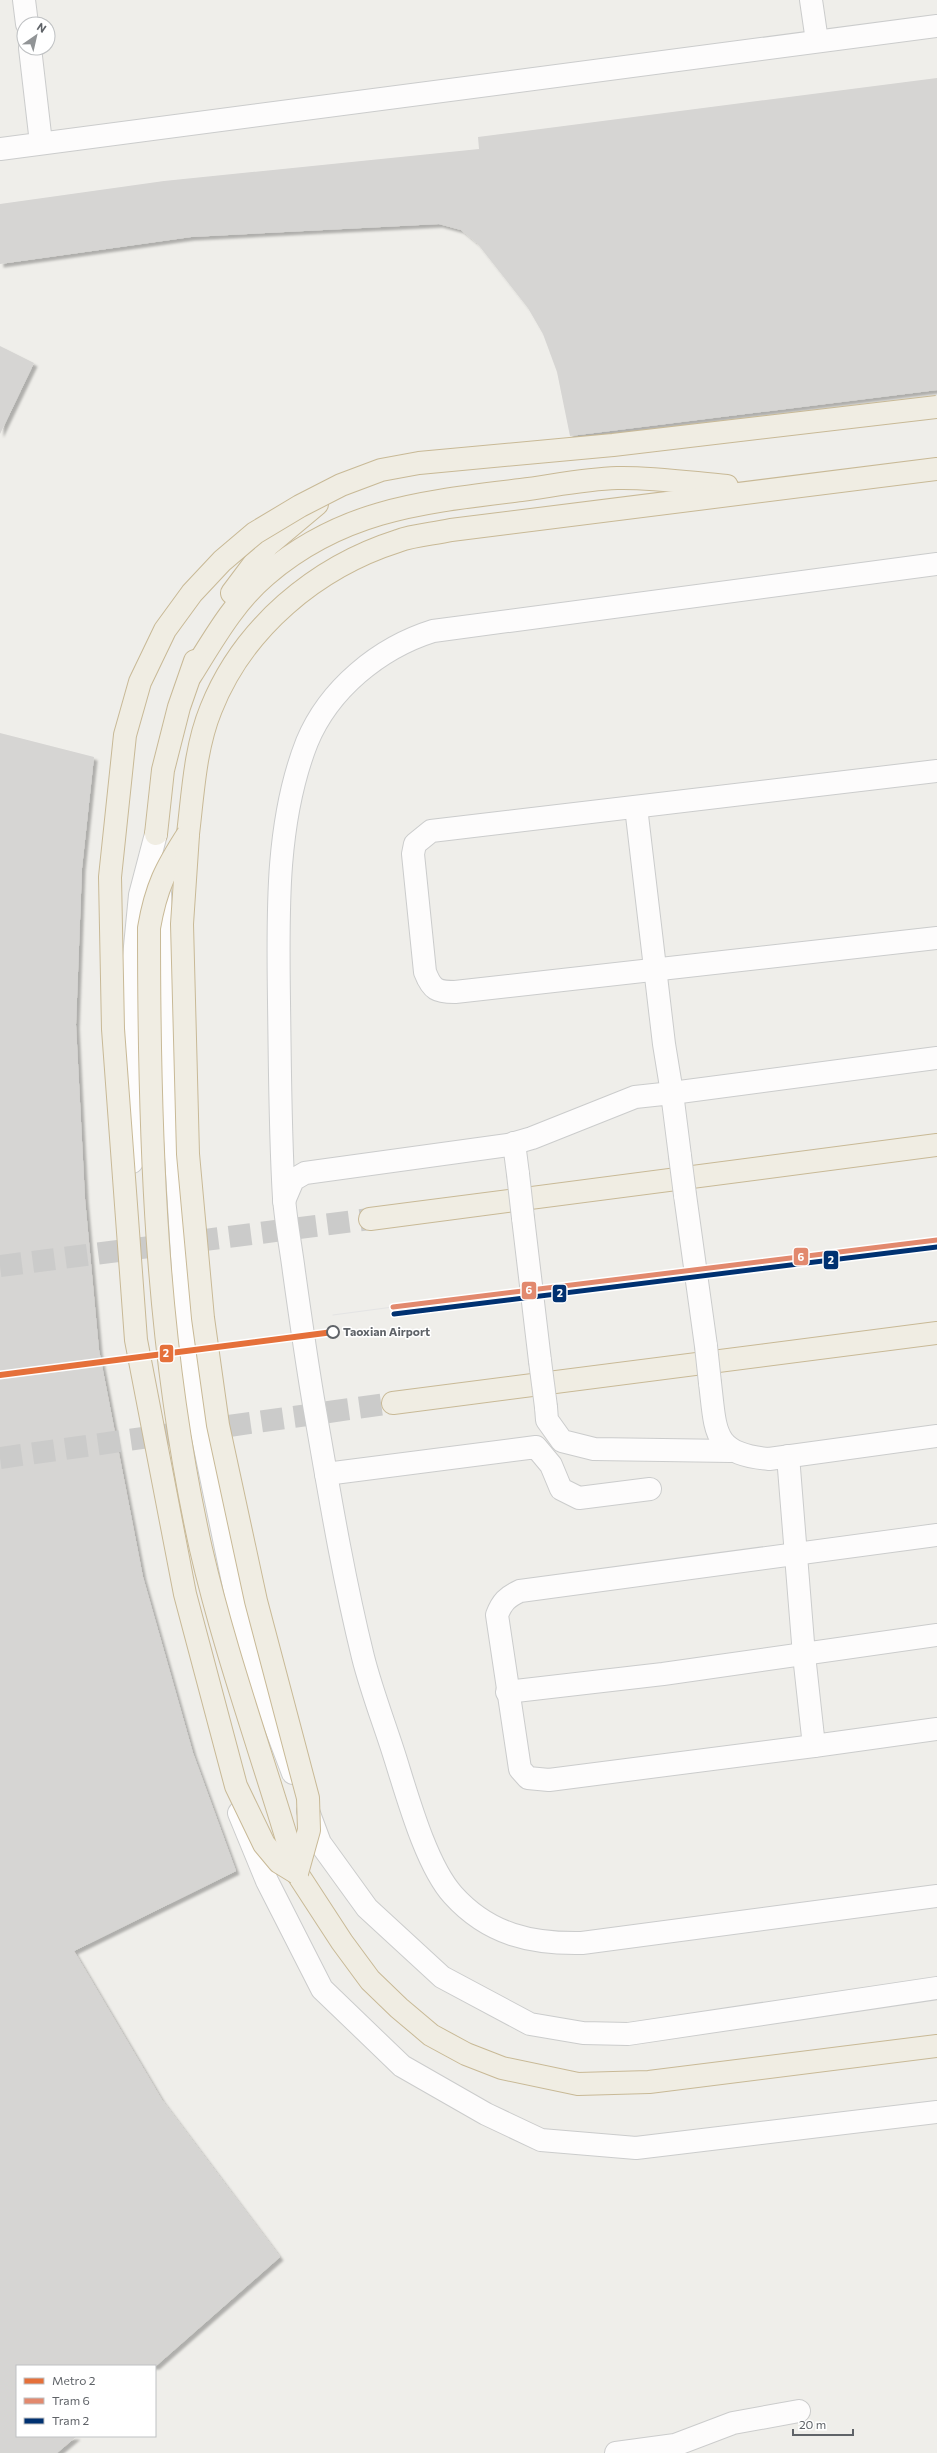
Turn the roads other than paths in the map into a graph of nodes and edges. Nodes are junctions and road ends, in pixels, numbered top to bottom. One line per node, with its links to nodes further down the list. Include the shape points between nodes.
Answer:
1 (24, 0): 3 (street)
2 (812, 0): 5 (street)
3 (26, 16)
4 (937, 26): 5 (street)
5 (817, 41): 7 (street)
6 (31, 56): 7 (street)
7 (41, 143): 8 (street)
8 (0, 149)
9 (937, 406): 11 (highway, bridge, via 613,445 419,463 381,470)
10 (937, 469): 12 (highway)
11 (341, 485): 14 (highway, bridge, via 268,546 227,599 199,644); 41 (highway, bridge, via 300,506 249,538 222,561 192,593 165,630 140,682 125,735 110,877 113,1029 136,1340 185,1594 236,1786 264,1844 279,1862)
12 (774, 490): 14 (highway, via 618,478 433,500 389,510 347,524 316,540 265,576 245,595 226,620); 18 (highway, via 451,530 399,540 352,558 290,599 243,652 227,677 211,709 200,744)
13 (937, 564): 25 (street, via 433,631 394,646 357,675 331,703 315,727 307,743 288,808 279,927)
14 (191, 675): 17 (highway, via 179,707 164,770)
15 (937, 771): 16 (street)
16 (636, 807): 20 (street); 20 (street, via 431,831 422,837 415,844 413,854 425,972 430,985 441,992 455,992)
17 (156, 834): 43 (street, via 189,1371 248,1654 320,1843 367,1908 442,1977 530,2024 583,2033 628,2034); 45 (street, via 140,895 133,967 131,1159 141,1394 184,1628 237,1809 267,1881 322,1989 402,2066 486,2114 541,2140 636,2148)
18 (188, 834): 41 (highway, bridge, via 182,924 188,1154 203,1318 218,1425 256,1600 308,1798 309,1830); 41 (highway, bridge, via 166,868 153,904 149,928 153,1176 168,1362 202,1550 232,1663)
19 (937, 938): 20 (street)
20 (655, 970): 22 (street)
21 (937, 1058): 22 (street)
22 (672, 1093): 23 (street, via 635,1097); 30 (street, bridge, via 710,1383 719,1436)
23 (514, 1143): 25 (street, via 305,1173 293,1180); 30 (street, bridge, via 547,1420 562,1441 594,1449)
24 (937, 1145): 26 (highway)
25 (284, 1201): 32 (street, via 306,1358)
26 (370, 1219)
27 (937, 1333): 28 (highway)
28 (393, 1403)
29 (937, 1436): 31 (street)
30 (732, 1451): 31 (street, via 748,1457 769,1459)
31 (788, 1456): 35 (street)
32 (326, 1474): 33 (street, via 536,1447 551,1465 561,1489 579,1498); 42 (street, via 363,1660 415,1821 434,1864 452,1894 478,1918 512,1936 547,1944 582,1943)
33 (650, 1489)
34 (937, 1535): 35 (street)
35 (796, 1555): 37 (street); 38 (street, via 520,1591 507,1597 497,1615)
36 (937, 1635): 37 (street)
37 (804, 1655): 38 (street); 40 (street)
38 (507, 1692): 40 (street, via 520,1769 528,1778 538,1780)
39 (937, 1729): 40 (street)
40 (814, 1746)
41 (297, 1874): 44 (highway, via 370,1980 399,2008 431,2035 466,2054 502,2068 578,2084 649,2082)
42 (937, 1896)
43 (937, 1988)
44 (937, 2046)
45 (937, 2112)
46 (799, 2411): 47 (street)
47 (734, 2423): 48 (street, via 675,2445); 49 (street)
48 (616, 2453)
49 (699, 2453)

